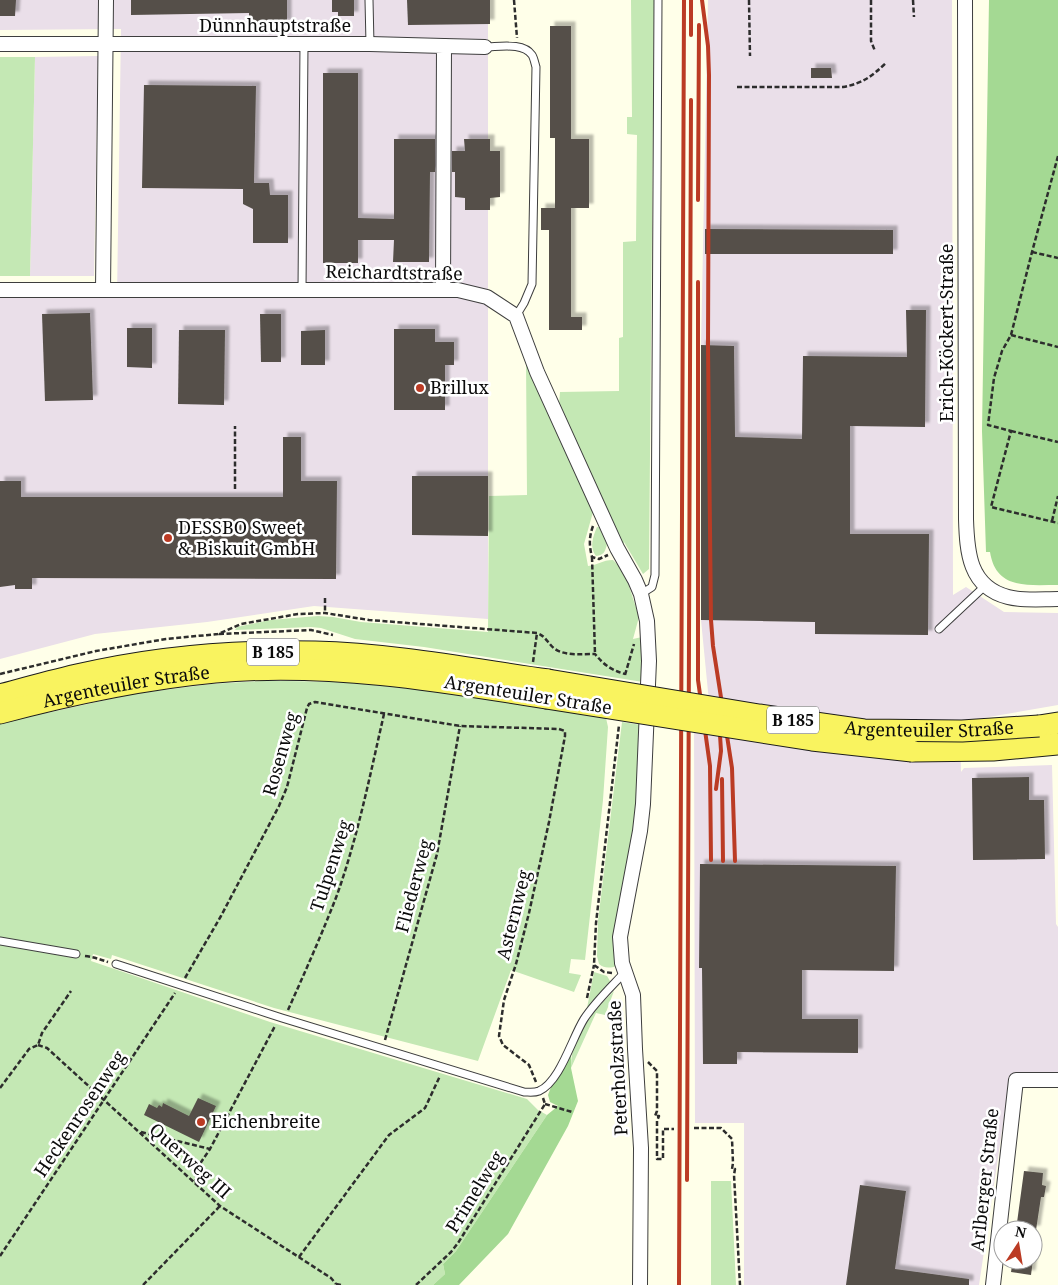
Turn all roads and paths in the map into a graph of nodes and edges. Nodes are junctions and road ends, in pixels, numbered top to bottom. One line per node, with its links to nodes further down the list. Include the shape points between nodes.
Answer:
1 (106, 0): 11 (street)
2 (369, 0): 13 (lane)
3 (514, 0): 15 (path)
4 (658, 0): 42 (lane, via 655,575 652,587)
5 (749, 0): 18 (path)
6 (871, 0): 17 (path, via 871,41)
7 (913, 0): 9 (path)
8 (964, 0): 41 (street, Erich-Köckert-Straße, via 967,550 970,564)
9 (914, 17)
10 (0, 44): 11 (street, Dünnhauptstraße)
11 (105, 44): 12 (street, Dünnhauptstraße); 25 (street)
12 (304, 44): 13 (street, Dünnhauptstraße); 26 (lane)
13 (370, 44): 14 (street, Dünnhauptstraße)
14 (444, 46): 16 (street, Dünnhauptstraße); 27 (street)
15 (517, 46): 16 (lane); 28 (lane, via 532,55 536,67 532,284)
16 (485, 47)
17 (875, 51)
18 (750, 56)
19 (887, 62): 20 (path, via 868,79 844,87)
20 (737, 87)
21 (1058, 157): 22 (path)
22 (1032, 252): 23 (path); 29 (path)
23 (1058, 258)
24 (0, 290): 25 (street, Reichardtstraße)
25 (103, 290): 26 (street, Reichardtstraße)
26 (302, 290): 27 (street, Reichardtstraße)
27 (443, 290): 28 (street, Reichardtstraße, via 487,297)
28 (516, 316): 36 (street, via 537,372)
29 (1011, 335): 30 (path); 32 (path, via 994,378 988,425)
30 (1058, 347)
31 (235, 426): 34 (path)
32 (1012, 431): 33 (path); 37 (path, via 991,507)
33 (1058, 442)
34 (235, 489)
35 (1058, 496): 37 (path)
36 (602, 516): 39 (street); 40 (path, via 593,524 590,536)
37 (1052, 521): 38 (path)
38 (1058, 523)
39 (617, 548): 40 (path, via 604,558); 42 (street)
40 (592, 557): 49 (path)
41 (986, 585): 44 (street, Erich-Köckert-Straße, via 1008,597); 47 (lane)
42 (641, 594): 46 (street)
43 (325, 598): 45 (path)
44 (1058, 599)
45 (325, 613)
46 (647, 621): 51 (path, via 636,638); 63 (street, Peterholzstraße, via 648,703 640,831 620,937)
47 (939, 629)
48 (537, 634): 50 (path)
49 (595, 654)
50 (542, 681): 52 (main road, Argenteuiler Straße / B 185, via 364,654 257,652 130,665 78,674); 53 (main road, Argenteuiler Straße / B 185, via 456,683 385,674 281,670 216,672 108,687); 58 (main road, Argenteuiler Straße / B 185, bridge, via 812,740 868,747 955,752)
51 (624, 683)
52 (0, 695)
53 (0, 713)
54 (384, 714): 56 (path, Rosenweg); 64 (path, Rosenweg, via 315,702 306,708 287,787 279,806); 66 (path, Tulpenweg, via 337,894 287,1013)
55 (620, 721): 62 (path)
56 (460, 726): 57 (path, Rosenweg); 70 (path, Fliederweg, via 437,854 385,1036)
57 (564, 731): 74 (path, Asternweg, via 549,822 529,913 504,1000 499,1036 503,1045 529,1065)
58 (1049, 735)
59 (0, 941): 60 (lane)
60 (76, 954): 61 (path)
61 (116, 964): 64 (lane)
62 (594, 965): 63 (path, via 604,972); 67 (path)
63 (625, 972): 67 (lane); 69 (street, Peterholzstraße, via 633,995)
64 (181, 985): 66 (lane); 75 (path, Heckenrosenweg)
65 (71, 991): 68 (path, via 42,1033)
66 (282, 1018): 70 (lane); 80 (path, Tulpenweg)
67 (583, 1020): 74 (lane, via 552,1080)
68 (38, 1045): 73 (path, via 29,1049); 75 (path, Querweg III, via 47,1048)
69 (635, 1049): 78 (path, via 657,1071 657,1159 663,1159 663,1129); 89 (street, Peterholzstraße, via 641,1148)
70 (385, 1050): 71 (lane)
71 (443, 1068): 74 (lane, via 524,1092); 84 (path, via 425,1108 389,1135)
72 (1058, 1080): 91 (street, Arlberger Straße, via 1016,1080)
73 (0, 1088)
74 (540, 1090)
75 (105, 1100): 79 (path, Querweg III); 83 (path, Heckenrosenweg)
76 (572, 1112): 88 (path, Primelweg, via 546,1104 458,1243)
77 (694, 1128): 90 (path, via 721,1128 732,1139)
78 (674, 1129)
79 (139, 1132): 80 (path); 81 (path, Querweg III)
80 (210, 1150): 81 (path, Tulpenweg, via 195,1171)
81 (196, 1184): 82 (path, Querweg III)
82 (220, 1206): 84 (path, Querweg III); 86 (path)
83 (0, 1256)
84 (299, 1257): 85 (path, Querweg III)
85 (335, 1284): 87 (path)
86 (143, 1285)
87 (341, 1285)
88 (416, 1285)
89 (640, 1285)
90 (740, 1285)
91 (993, 1285)

